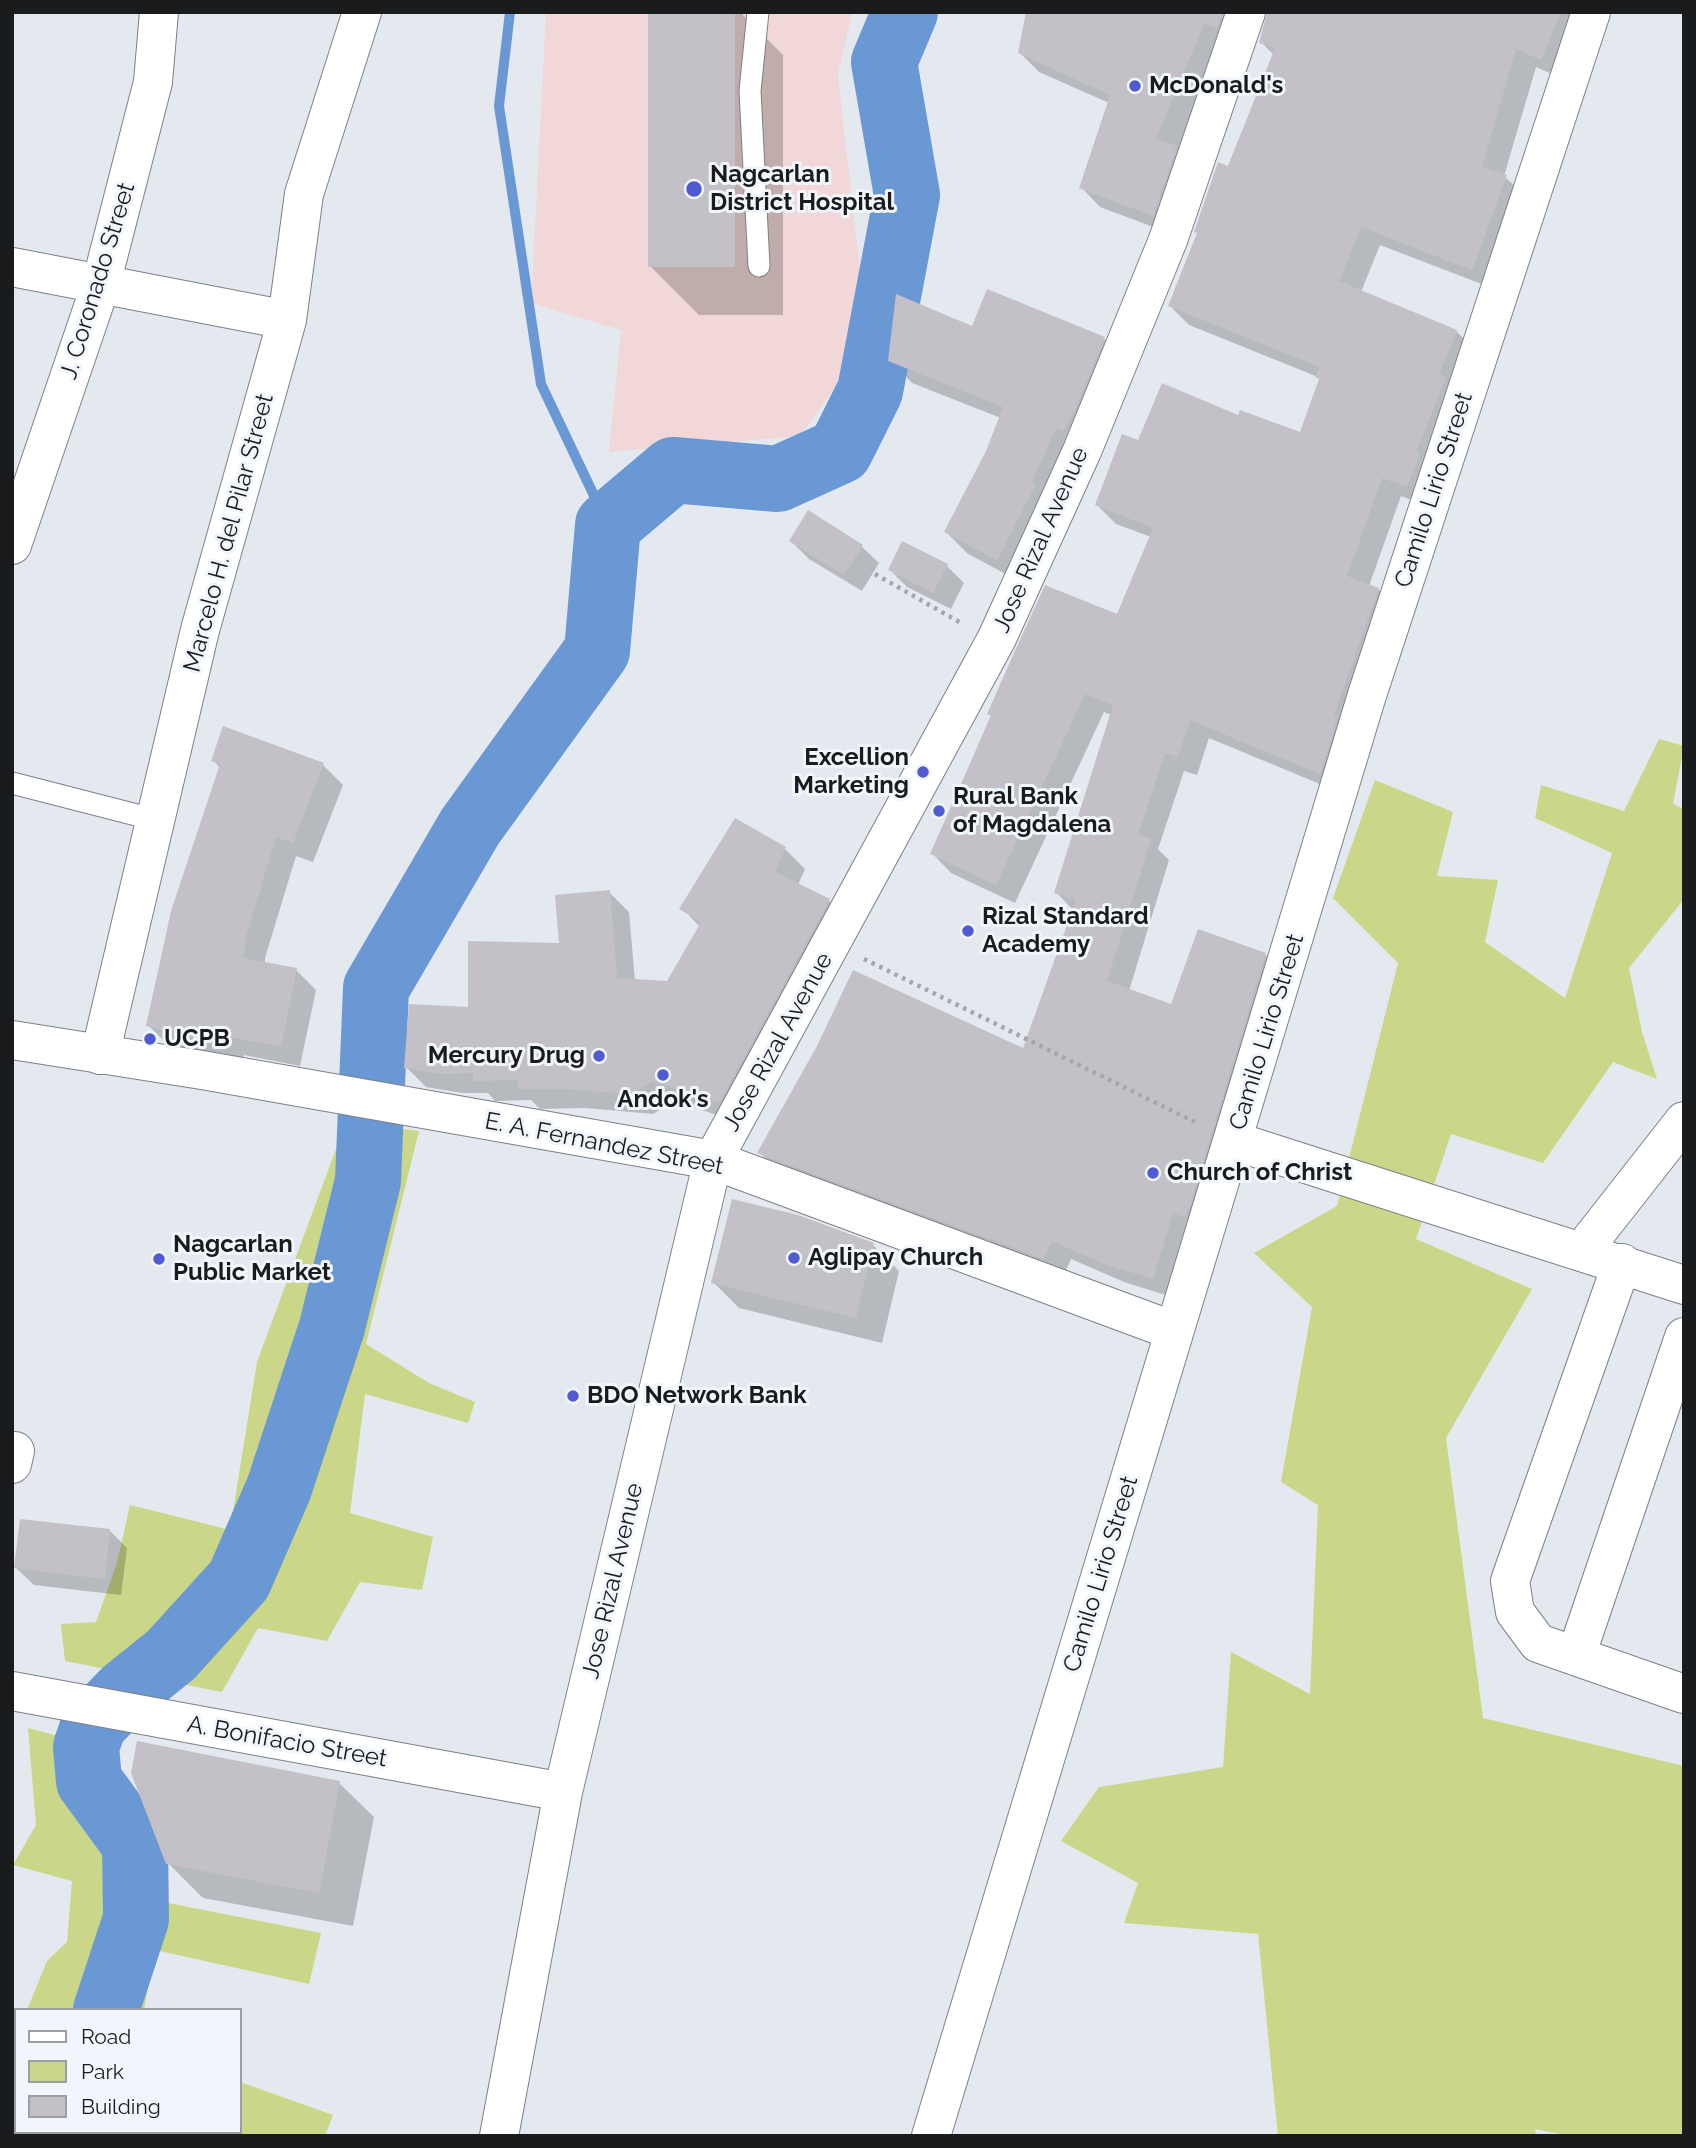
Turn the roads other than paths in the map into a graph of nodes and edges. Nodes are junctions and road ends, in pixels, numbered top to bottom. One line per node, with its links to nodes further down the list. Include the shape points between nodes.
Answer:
1 (159, 12): 8 (street, J. Coronado Street, via 153,82)
2 (362, 12): 9 (street, Marcelo H. del Pilar Street, via 304,194)
3 (758, 12): 6 (lane, via 750,91)
4 (1246, 12): 17 (street, Jose Rizal Avenue, via 1168,240 1082,451 998,638)
5 (1591, 12): 16 (street, Camilo Lirio Street, via 1367,695)
6 (759, 266)
7 (12, 267): 8 (street)
8 (102, 284): 9 (street); 10 (street, J. Coronado Street)
9 (287, 320): 12 (street, Marcelo H. del Pilar Street, via 200,630)
10 (12, 545)
11 (12, 783): 12 (lane)
12 (156, 820): 14 (street, Marcelo H. del Pilar Street)
13 (12, 1040): 14 (street, E. A. Fernandez Street)
14 (100, 1055): 17 (street, E. A. Fernandez Street)
15 (1684, 1121): 18 (street)
16 (1234, 1141): 18 (street); 21 (street, Camilo Lirio Street)
17 (713, 1160): 21 (street, E. A. Fernandez Street); 26 (street, Jose Rizal Avenue)
18 (1582, 1251): 19 (street)
19 (1622, 1264): 20 (street); 23 (street, via 1510,1581 1515,1612 1538,1643)
20 (1684, 1285)
21 (1174, 1331): 28 (street, Camilo Lirio Street)
22 (1684, 1337): 23 (street)
23 (1576, 1656): 25 (street)
24 (25, 1694): 26 (street, A. Bonifacio Street)
25 (1684, 1694)
26 (562, 1792): 27 (street, Jose Rizal Avenue)
27 (499, 2136)
28 (931, 2136)

